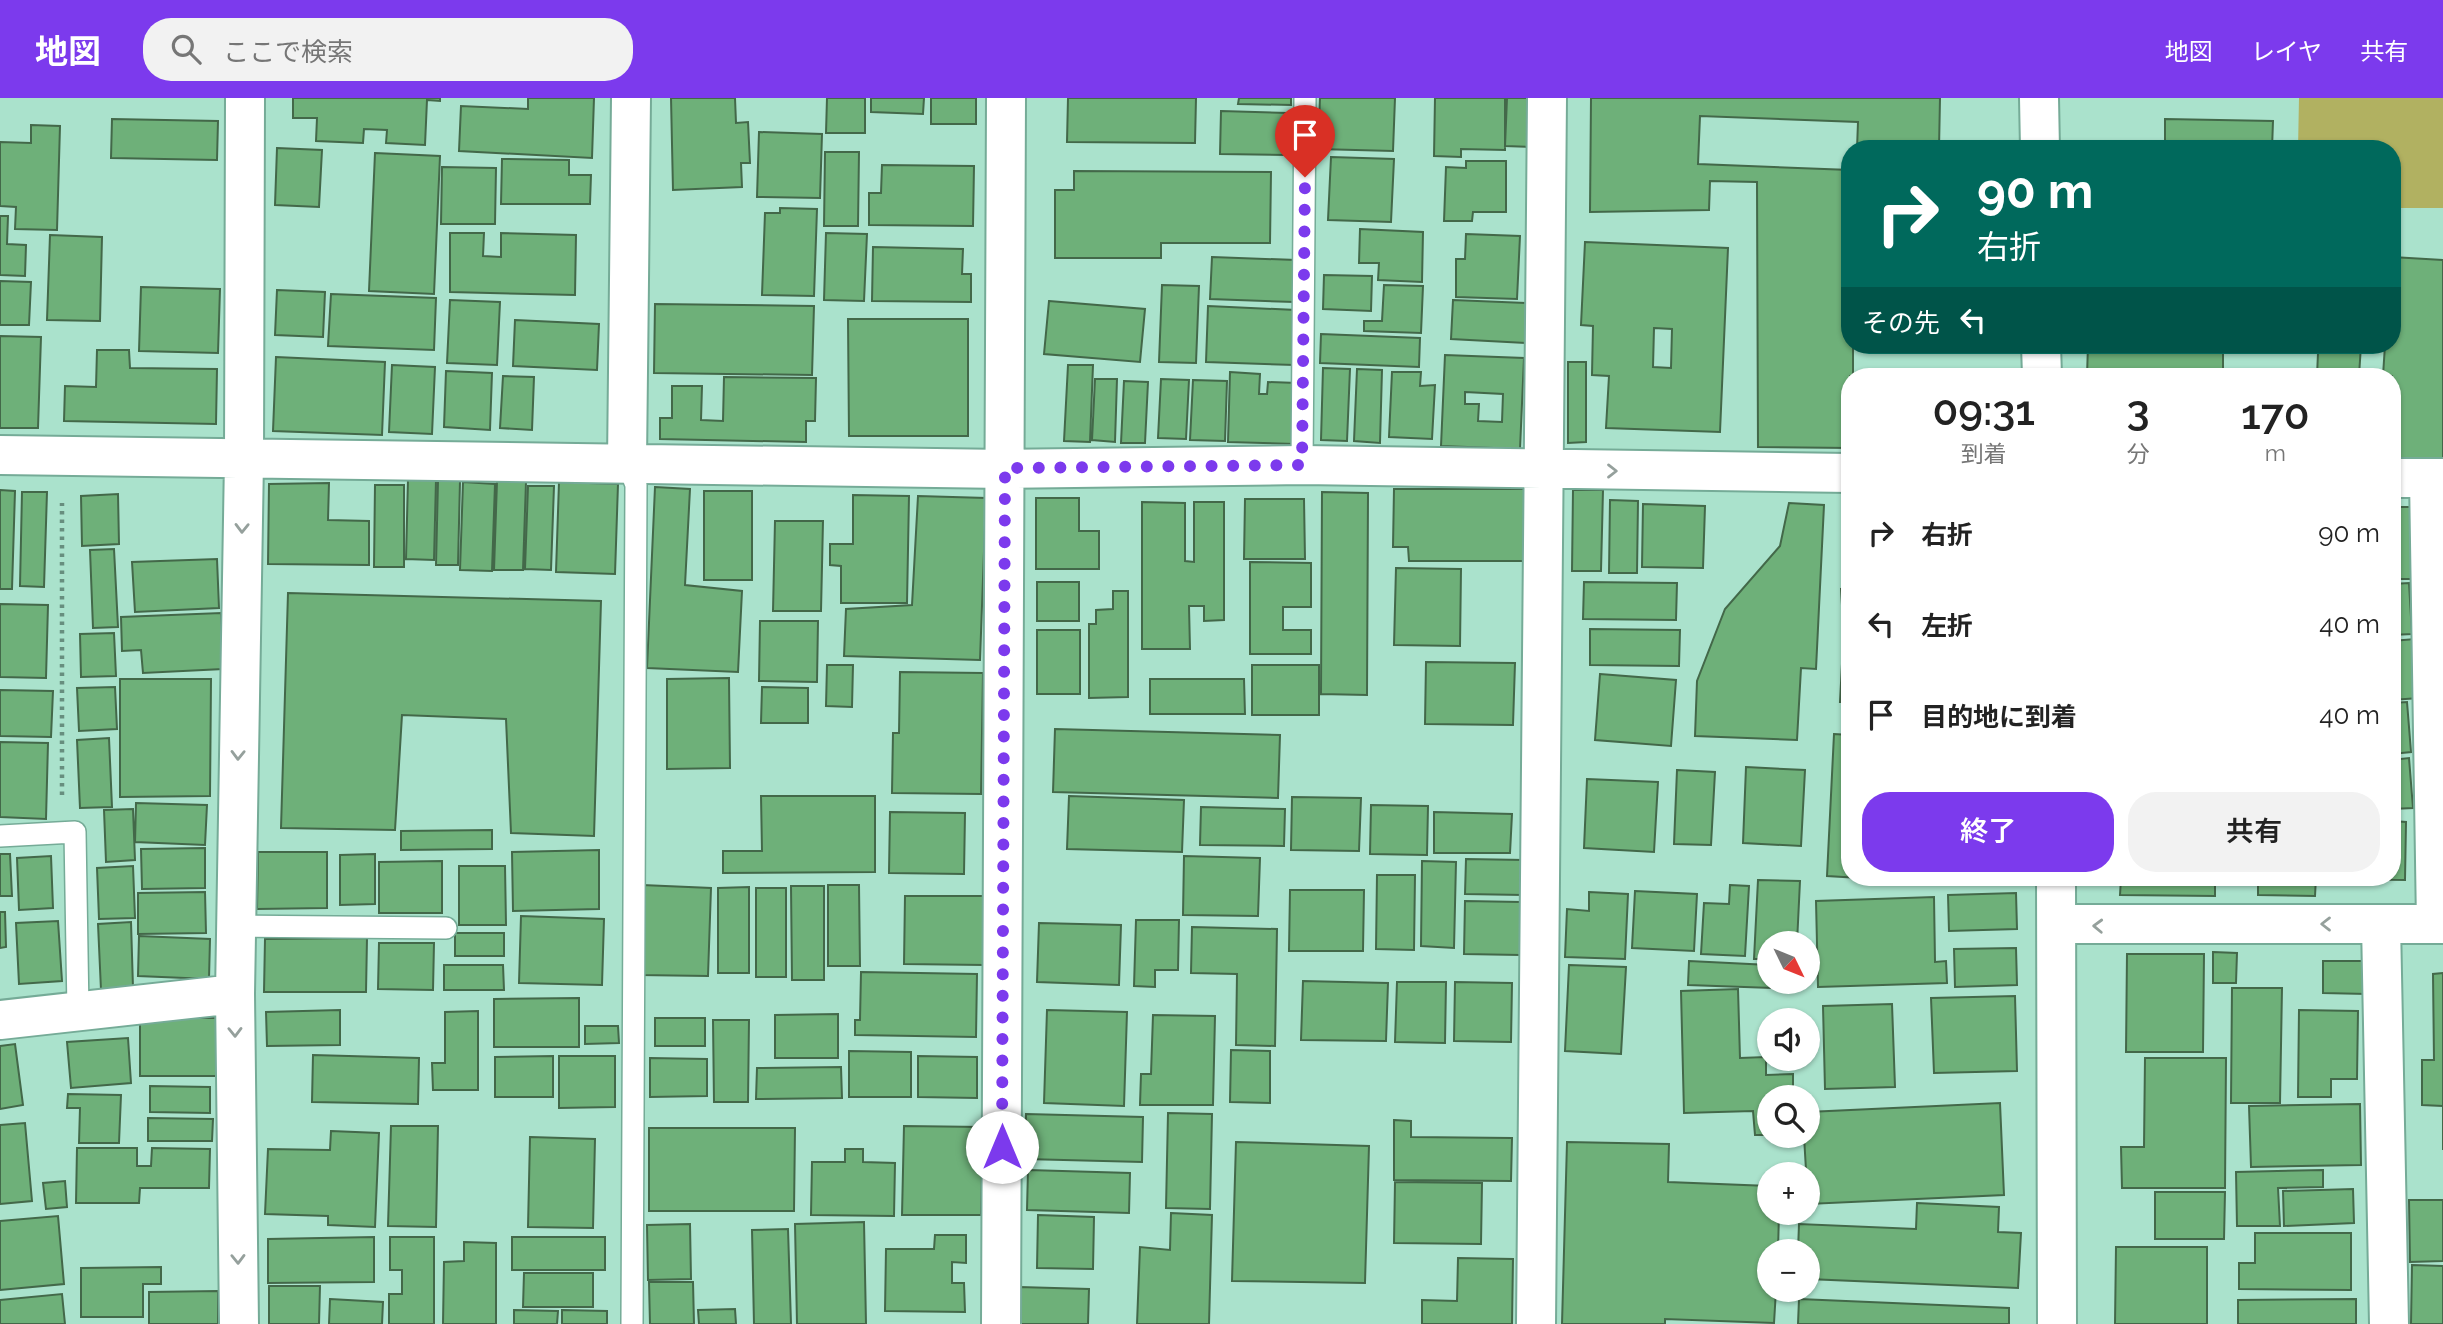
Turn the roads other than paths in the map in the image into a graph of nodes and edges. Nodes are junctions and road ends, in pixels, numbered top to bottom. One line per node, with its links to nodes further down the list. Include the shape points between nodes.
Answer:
1 (245, 98): 9 (street)
2 (631, 98): 10 (street)
3 (1006, 98): 12 (street)
4 (1306, 98): 11 (lane)
5 (1547, 98): 13 (street)
6 (2039, 98): 7 (street)
7 (2040, 140)
8 (0, 455): 9 (street)
9 (244, 460): 10 (street); 21 (street, one-way to 21)
10 (627, 461): 12 (street); 27 (lane, via 636,485)
11 (1302, 465): 12 (street); 13 (street)
12 (1005, 468): 28 (street)
13 (1544, 471): 14 (street, one-way to 14); 29 (street)
14 (1841, 473)
15 (2422, 478): 20 (street)
16 (0, 836): 24 (lane, via 75,832)
17 (2056, 886): 18 (street)
18 (2057, 924): 19 (street, one-way to 18); 30 (street)
19 (2381, 924): 20 (street); 31 (street)
20 (2439, 924)
21 (235, 926): 22 (lane); 23 (street)
22 (446, 928)
23 (235, 994): 24 (street); 26 (street, one-way to 26)
24 (78, 1012): 25 (street)
25 (0, 1020)
26 (239, 1324)
27 (632, 1324)
28 (1001, 1324)
29 (1536, 1324)
30 (2057, 1324)
31 (2389, 1324)

